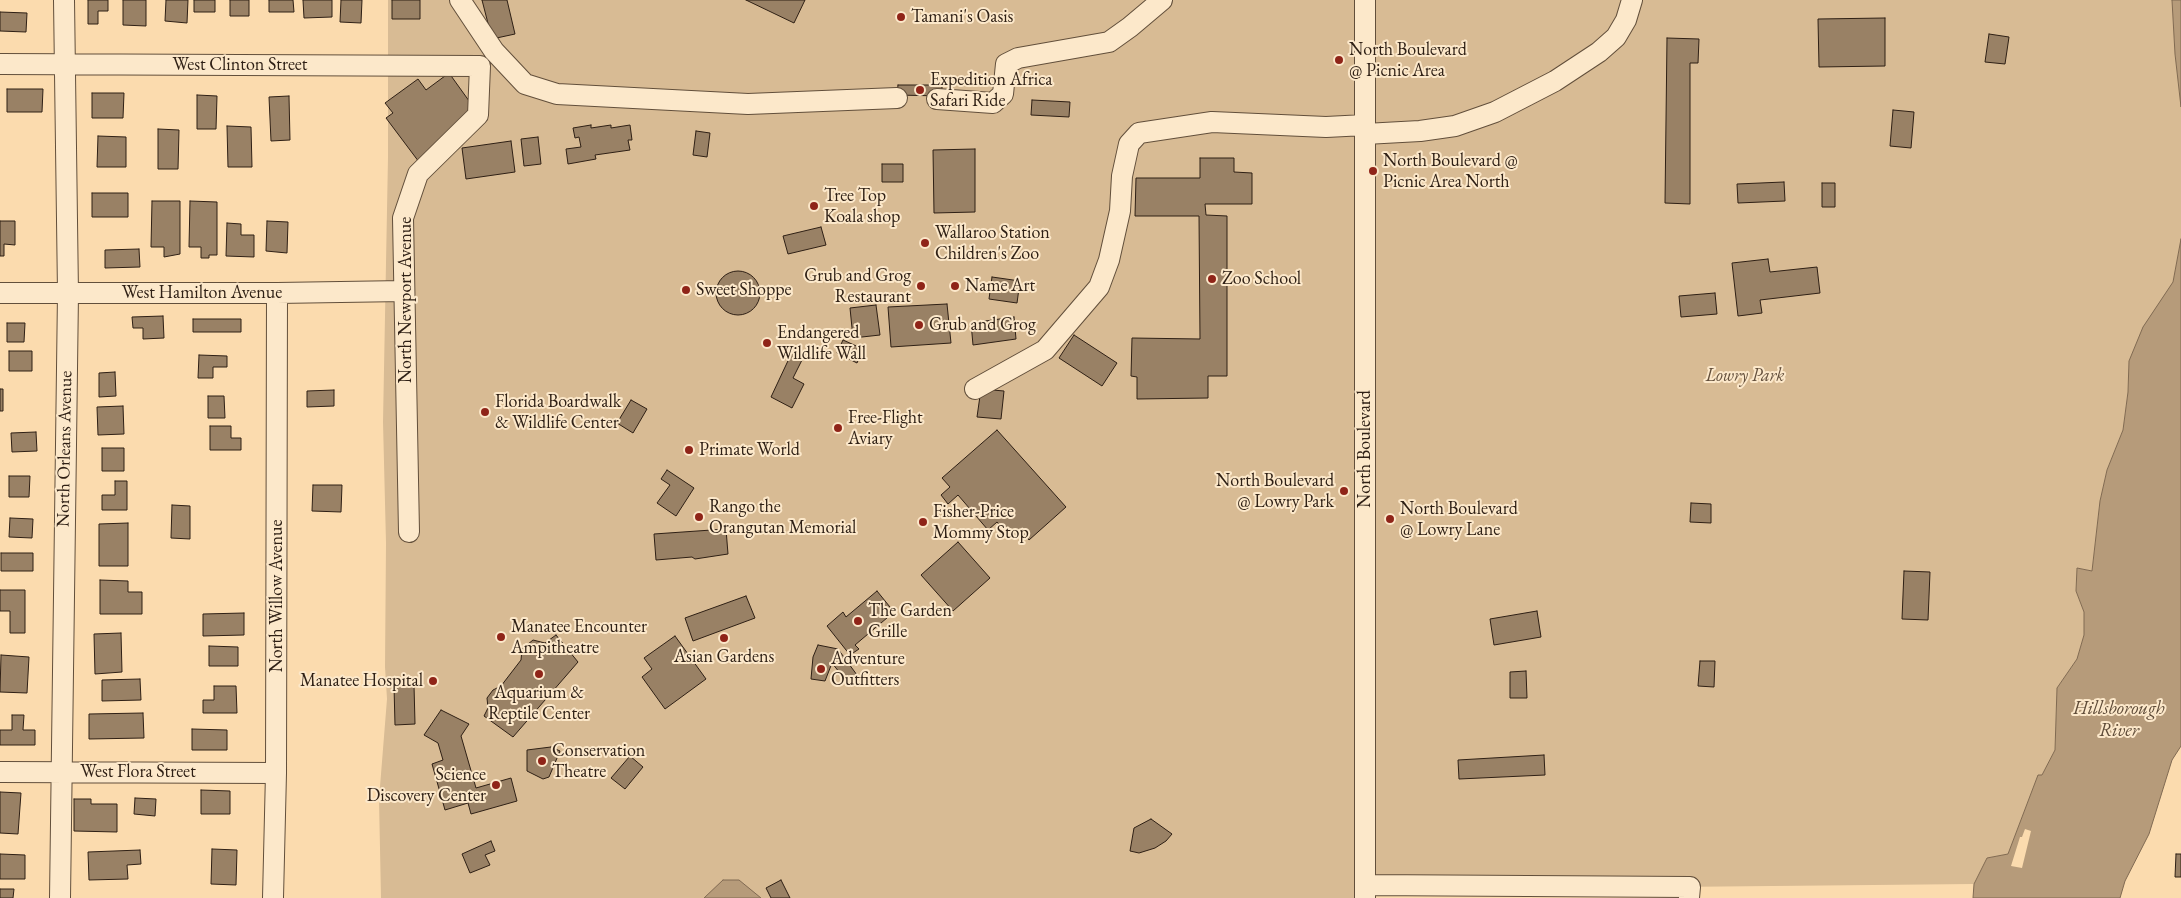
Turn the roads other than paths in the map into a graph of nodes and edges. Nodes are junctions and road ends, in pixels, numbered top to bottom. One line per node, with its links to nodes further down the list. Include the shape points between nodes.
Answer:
1 (64, 0): 7 (street, North Orleans Avenue)
2 (460, 0): 9 (street, via 494,51 525,84 557,94 748,104)
3 (1162, 0): 10 (street, via 1108,42 1018,58 1006,64 1004,94 994,103)
4 (1365, 0): 11 (street, North Boulevard)
5 (1632, 0): 11 (street, via 1616,37 1599,52 1555,81 1495,112 1455,126 1420,131)
6 (0, 64): 7 (street, West Clinton Street)
7 (65, 64): 8 (street, West Clinton Street); 15 (street, North Orleans Avenue)
8 (480, 66): 12 (street, North Newport Avenue, via 478,115 418,174 403,218)
9 (896, 98)
10 (937, 99)
11 (1365, 130): 16 (street, via 1212,122 1139,133 1129,144 1110,260 1099,287 1045,350); 21 (street, North Boulevard)
12 (404, 291): 14 (street, West Hamilton Avenue); 17 (street, North Newport Avenue)
13 (0, 293): 15 (street, West Hamilton Avenue)
14 (277, 293): 15 (street, West Hamilton Avenue); 20 (street, North Willow Avenue)
15 (68, 294): 19 (street, North Orleans Avenue)
16 (975, 390)
17 (409, 532)
18 (0, 772): 19 (street, West Flora Street)
19 (61, 772): 20 (street, West Flora Street); 23 (street, North Orleans Avenue)
20 (276, 772): 24 (street, North Willow Avenue)
21 (1365, 892): 22 (street)
22 (1690, 893)
23 (60, 898)
24 (273, 898)

